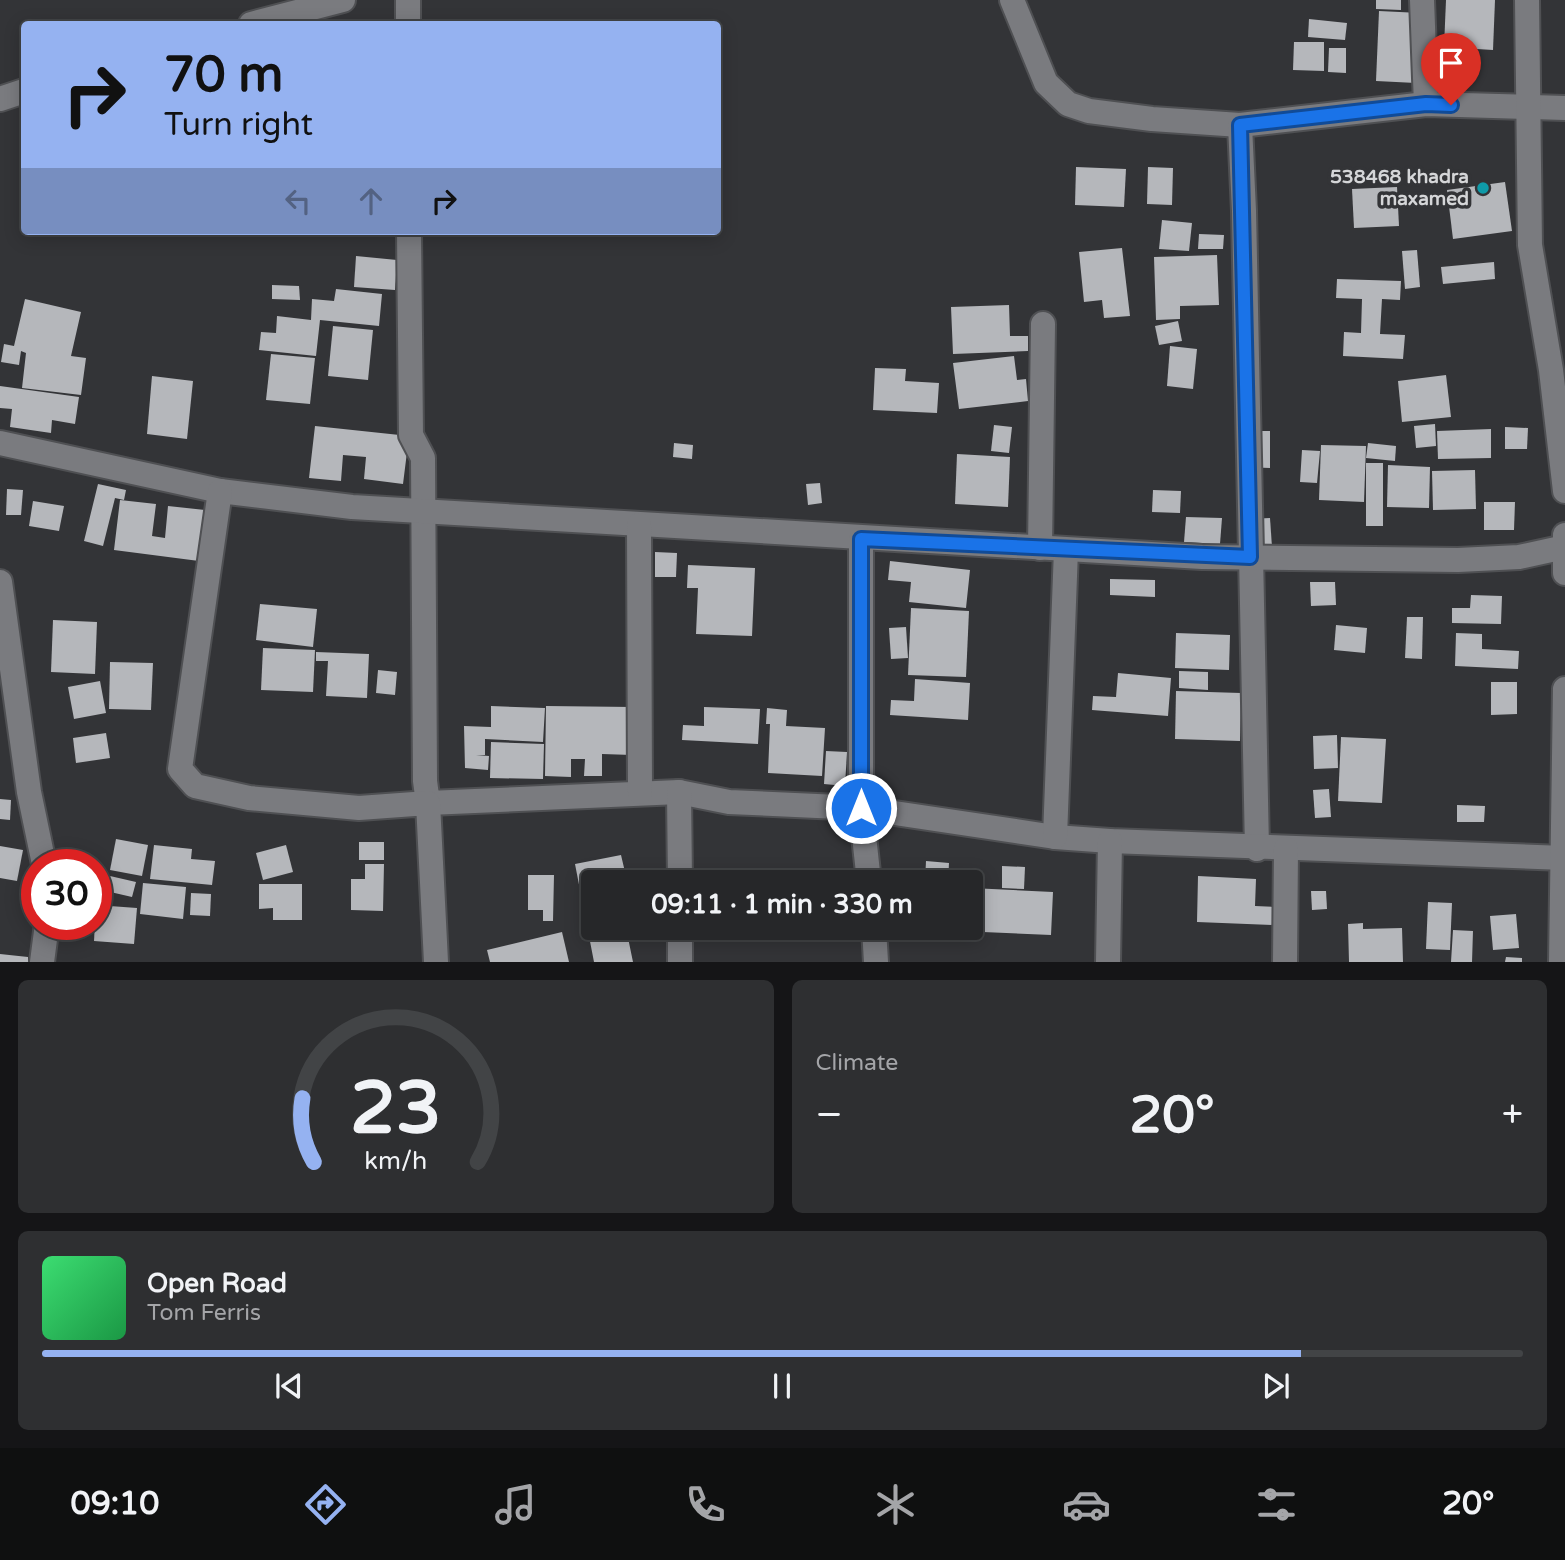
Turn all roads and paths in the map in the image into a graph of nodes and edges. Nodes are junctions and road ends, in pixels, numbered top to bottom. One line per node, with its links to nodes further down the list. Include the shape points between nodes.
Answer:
1 (344, 0): 6 (street)
2 (408, 0): 7 (street)
3 (1012, 0): 13 (street, via 1046,83 1068,104 1152,119)
4 (1422, 0): 10 (street)
5 (1527, 0): 12 (street)
6 (263, 21)
7 (408, 21)
8 (21, 92): 9 (street)
9 (0, 99)
10 (1426, 104): 12 (street); 13 (street)
11 (1565, 108): 12 (street)
12 (1529, 109): 18 (street, via 1530,245)
13 (1240, 125): 26 (street)
14 (409, 235): 19 (street, via 411,435 423,458)
15 (1043, 324): 24 (street)
16 (0, 443): 17 (street)
17 (220, 491): 19 (street); 32 (street, via 180,769 195,786 249,798 359,808)
18 (1565, 491)
19 (423, 511): 20 (street); 32 (street)
20 (639, 525): 22 (street); 30 (street)
21 (1565, 536): 23 (street)
22 (861, 539): 24 (street); 33 (street)
23 (1565, 547): 26 (street, via 1520,557 1458,560); 27 (street)
24 (1040, 548): 25 (street)
25 (1066, 550): 26 (street); 34 (street)
26 (1250, 557): 37 (street)
27 (1565, 573)
28 (0, 582): 36 (street)
29 (1565, 689): 39 (street)
30 (640, 792): 31 (street); 32 (street)
31 (679, 792): 33 (street, via 729,802); 40 (street)
32 (428, 803): 46 (street)
33 (861, 808): 34 (street); 41 (street)
34 (1055, 837): 35 (street)
35 (1110, 841): 37 (street); 49 (street)
36 (41, 849)
37 (1256, 849): 38 (street)
38 (1286, 849): 39 (street); 50 (street)
39 (1564, 858): 51 (street)
40 (680, 870)
41 (868, 870)
42 (45, 940): 45 (street)
43 (680, 940): 47 (street)
44 (875, 940): 48 (street)
45 (42, 961)
46 (436, 961)
47 (680, 961)
48 (876, 961)
49 (1108, 961)
50 (1285, 961)
51 (1561, 961)

